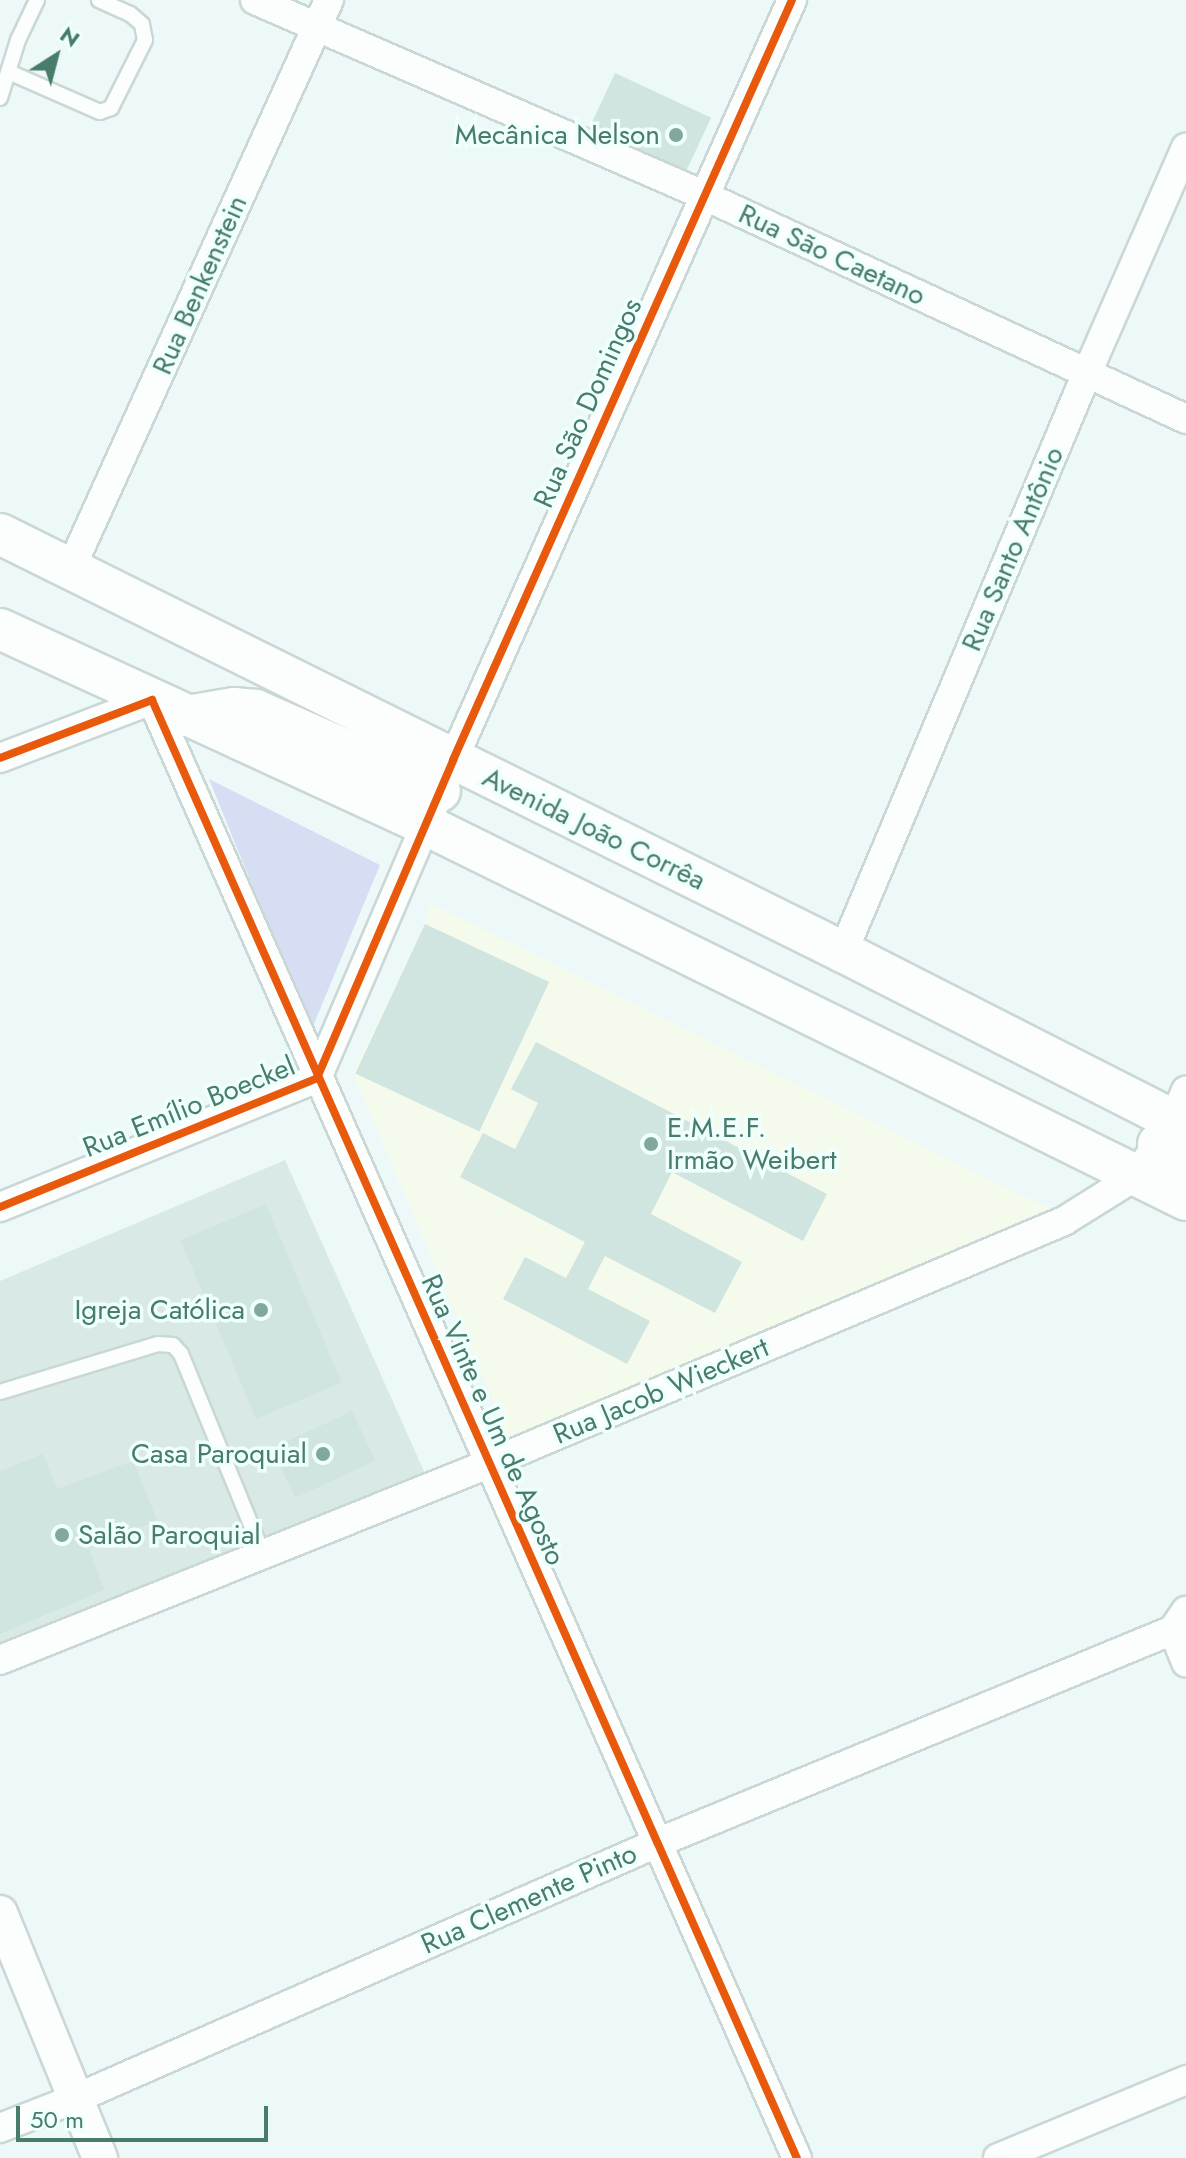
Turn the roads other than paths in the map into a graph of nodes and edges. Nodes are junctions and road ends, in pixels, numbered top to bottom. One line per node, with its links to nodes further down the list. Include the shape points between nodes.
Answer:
1 (37, 0): 7 (lane, via 18,40)
2 (99, 0): 7 (lane, via 142,24 145,40 111,108 100,112)
3 (255, 0): 6 (street, Rua São Caetano)
4 (329, 0): 6 (street, Rua Benkenstein)
5 (792, 0): 10 (street, Rua São Domingos)
6 (317, 28): 10 (street, Rua São Caetano); 14 (street, Rua Benkenstein)
7 (11, 73): 8 (lane)
8 (0, 98)
9 (1186, 148): 11 (street, Rua Santo Antônio)
10 (705, 196): 11 (street, Rua São Caetano); 18 (street, Rua São Domingos)
11 (1087, 373): 12 (street, Rua São Caetano); 19 (street, Rua Santo Antônio)
12 (1186, 419)
13 (0, 534): 14 (main road, Avenida João Corrêa)
14 (70, 570): 18 (main road, Avenida João Corrêa)
15 (0, 629): 16 (main road, Avenida João Corrêa)
16 (152, 700): 17 (street); 18 (main road, Avenida João Corrêa, via 187,716); 20 (street, Rua Vinte e Um de Agosto)
17 (0, 758)
18 (440, 792): 19 (main road, Avenida João Corrêa); 20 (street, Rua Emílio Boeckel); 21 (main road, Avenida João Corrêa)
19 (843, 952): 21 (main road, Avenida João Corrêa)
20 (317, 1078): 23 (street, Rua Emílio Boeckel); 25 (street, Rua Vinte e Um de Agosto)
21 (1171, 1136): 22 (main road, Avenida João Corrêa); 25 (street, Rua Jacob Wieckert, via 1064,1221)
22 (1186, 1200)
23 (0, 1207)
24 (0, 1392): 26 (lane, via 158,1344 173,1345)
25 (488, 1464): 26 (street, Rua Jacob Wieckert); 30 (street, Rua Vinte e Um de Agosto)
26 (263, 1554): 28 (street, Rua Jacob Wieckert)
27 (1180, 1621): 29 (street); 30 (street, Rua Clemente Pinto)
28 (0, 1660)
29 (1186, 1663)
30 (657, 1843): 33 (street, Rua Clemente Pinto); 36 (street, Rua Vinte e Um de Agosto)
31 (0, 1913): 33 (street)
32 (1186, 2080): 37 (street)
33 (77, 2098): 34 (street, Rua Clemente Pinto); 35 (street)
34 (0, 2128)
35 (100, 2158)
36 (797, 2158)
37 (998, 2158)

